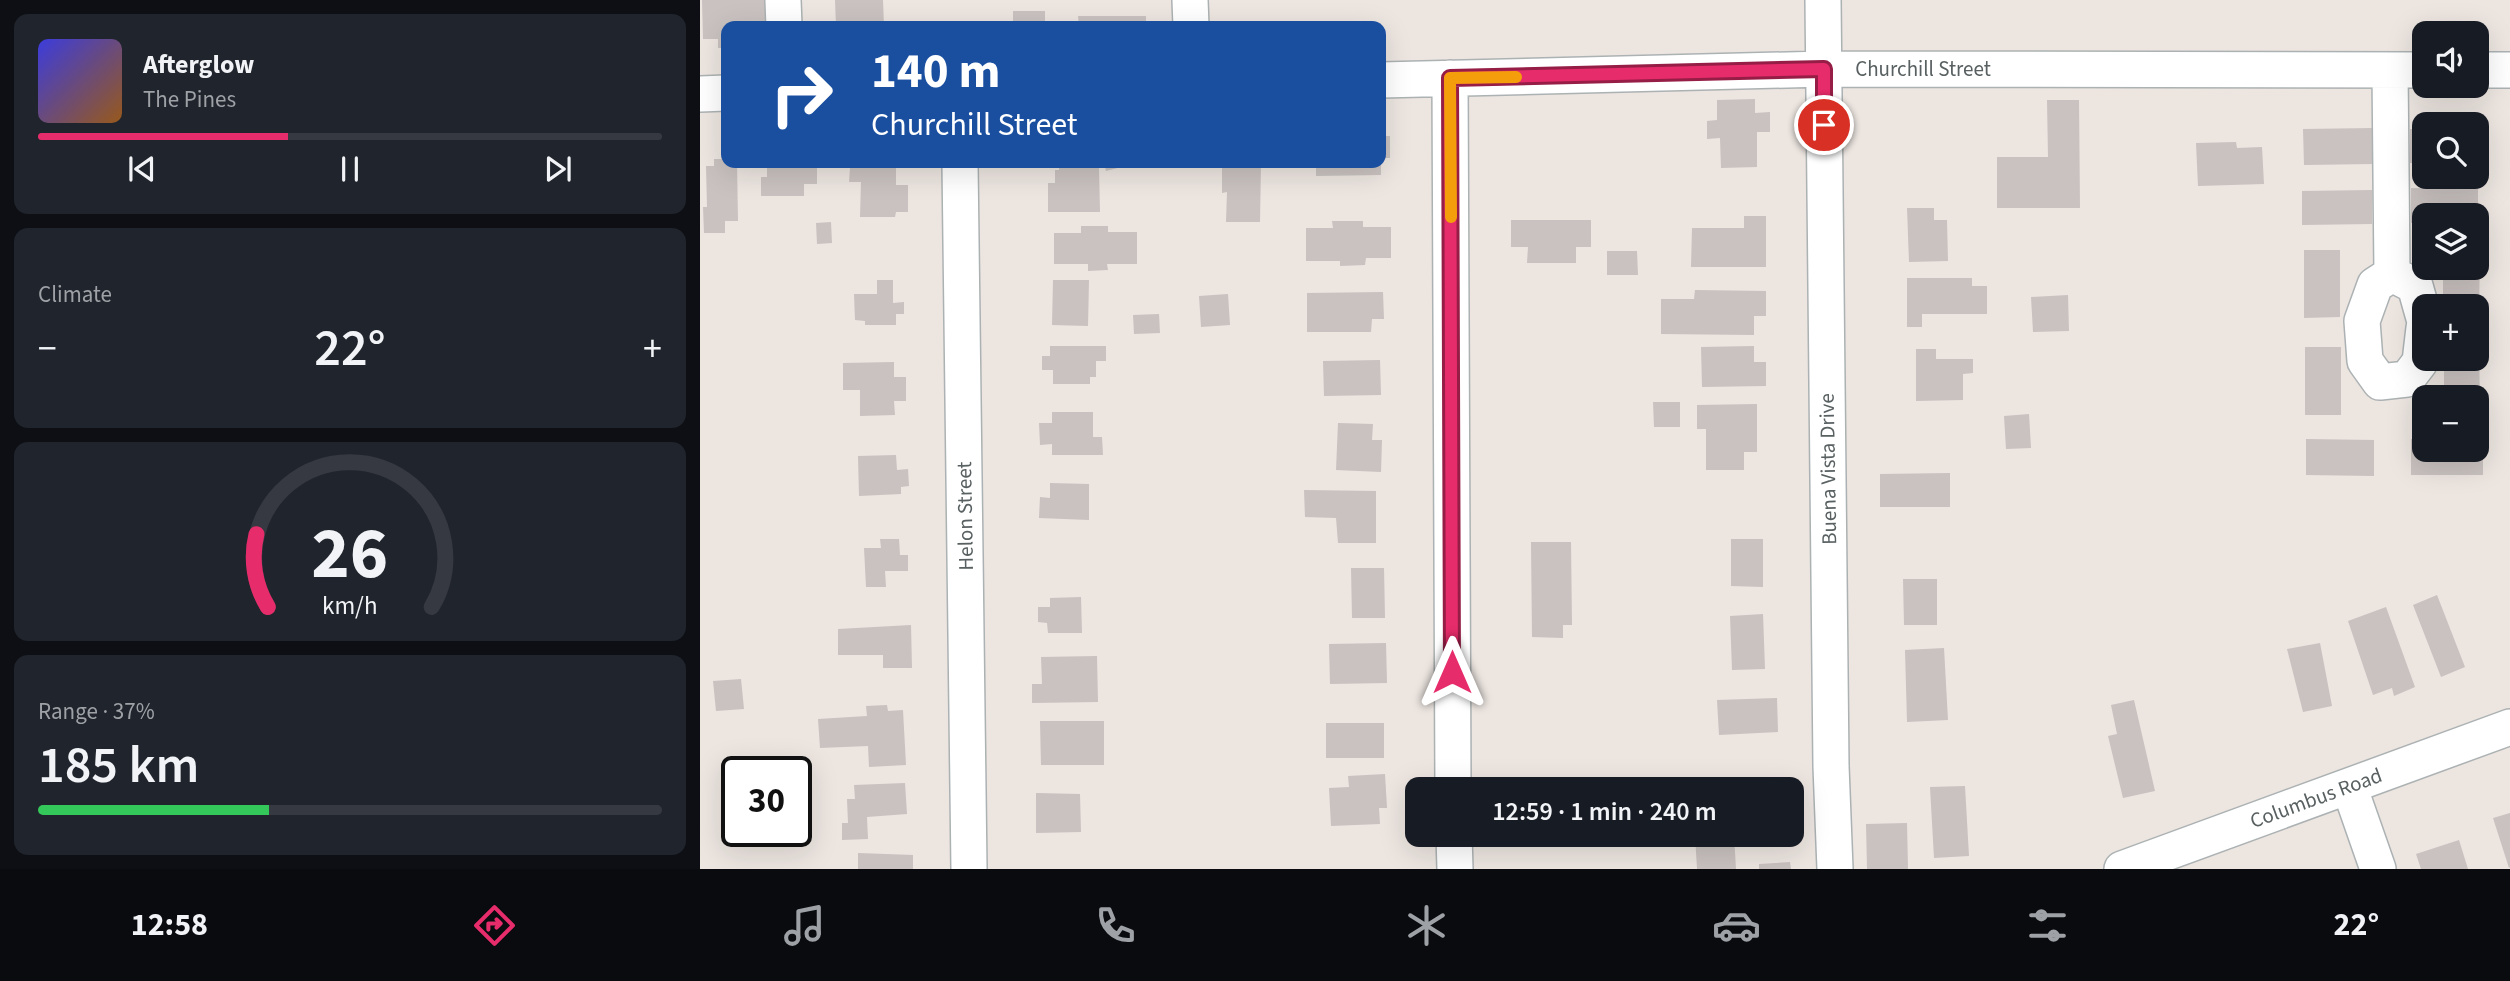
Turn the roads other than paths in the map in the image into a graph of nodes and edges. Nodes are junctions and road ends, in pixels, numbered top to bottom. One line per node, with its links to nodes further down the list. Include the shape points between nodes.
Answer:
1 (783, 0): 4 (street)
2 (1190, 0): 5 (street)
3 (1823, 0): 6 (street, Buena Vista Drive)
4 (784, 21)
5 (1191, 21)
6 (1824, 69): 8 (street, Churchill Street); 10 (street, Churchill Street); 24 (street, Buena Vista Drive)
7 (2510, 69): 9 (street)
8 (2407, 70): 15 (street)
9 (2489, 70)
10 (1450, 78): 11 (street, Churchill Street); 19 (street)
11 (1386, 80)
12 (721, 93): 13 (street)
13 (700, 94)
14 (960, 168): 22 (street, Helon Street)
15 (2392, 274): 16 (street, via 2415,286); 17 (street, via 2375,285 2362,321 2365,361 2380,382 2407,379)
16 (2417, 294)
17 (2413, 371)
18 (2510, 727): 20 (street, Columbus Road)
19 (1453, 777)
20 (2349, 786): 25 (street, Columbus Road); 26 (street)
21 (1454, 847): 23 (street)
22 (969, 869)
23 (1455, 869)
24 (1835, 869)
25 (2122, 869)
26 (2378, 869)

